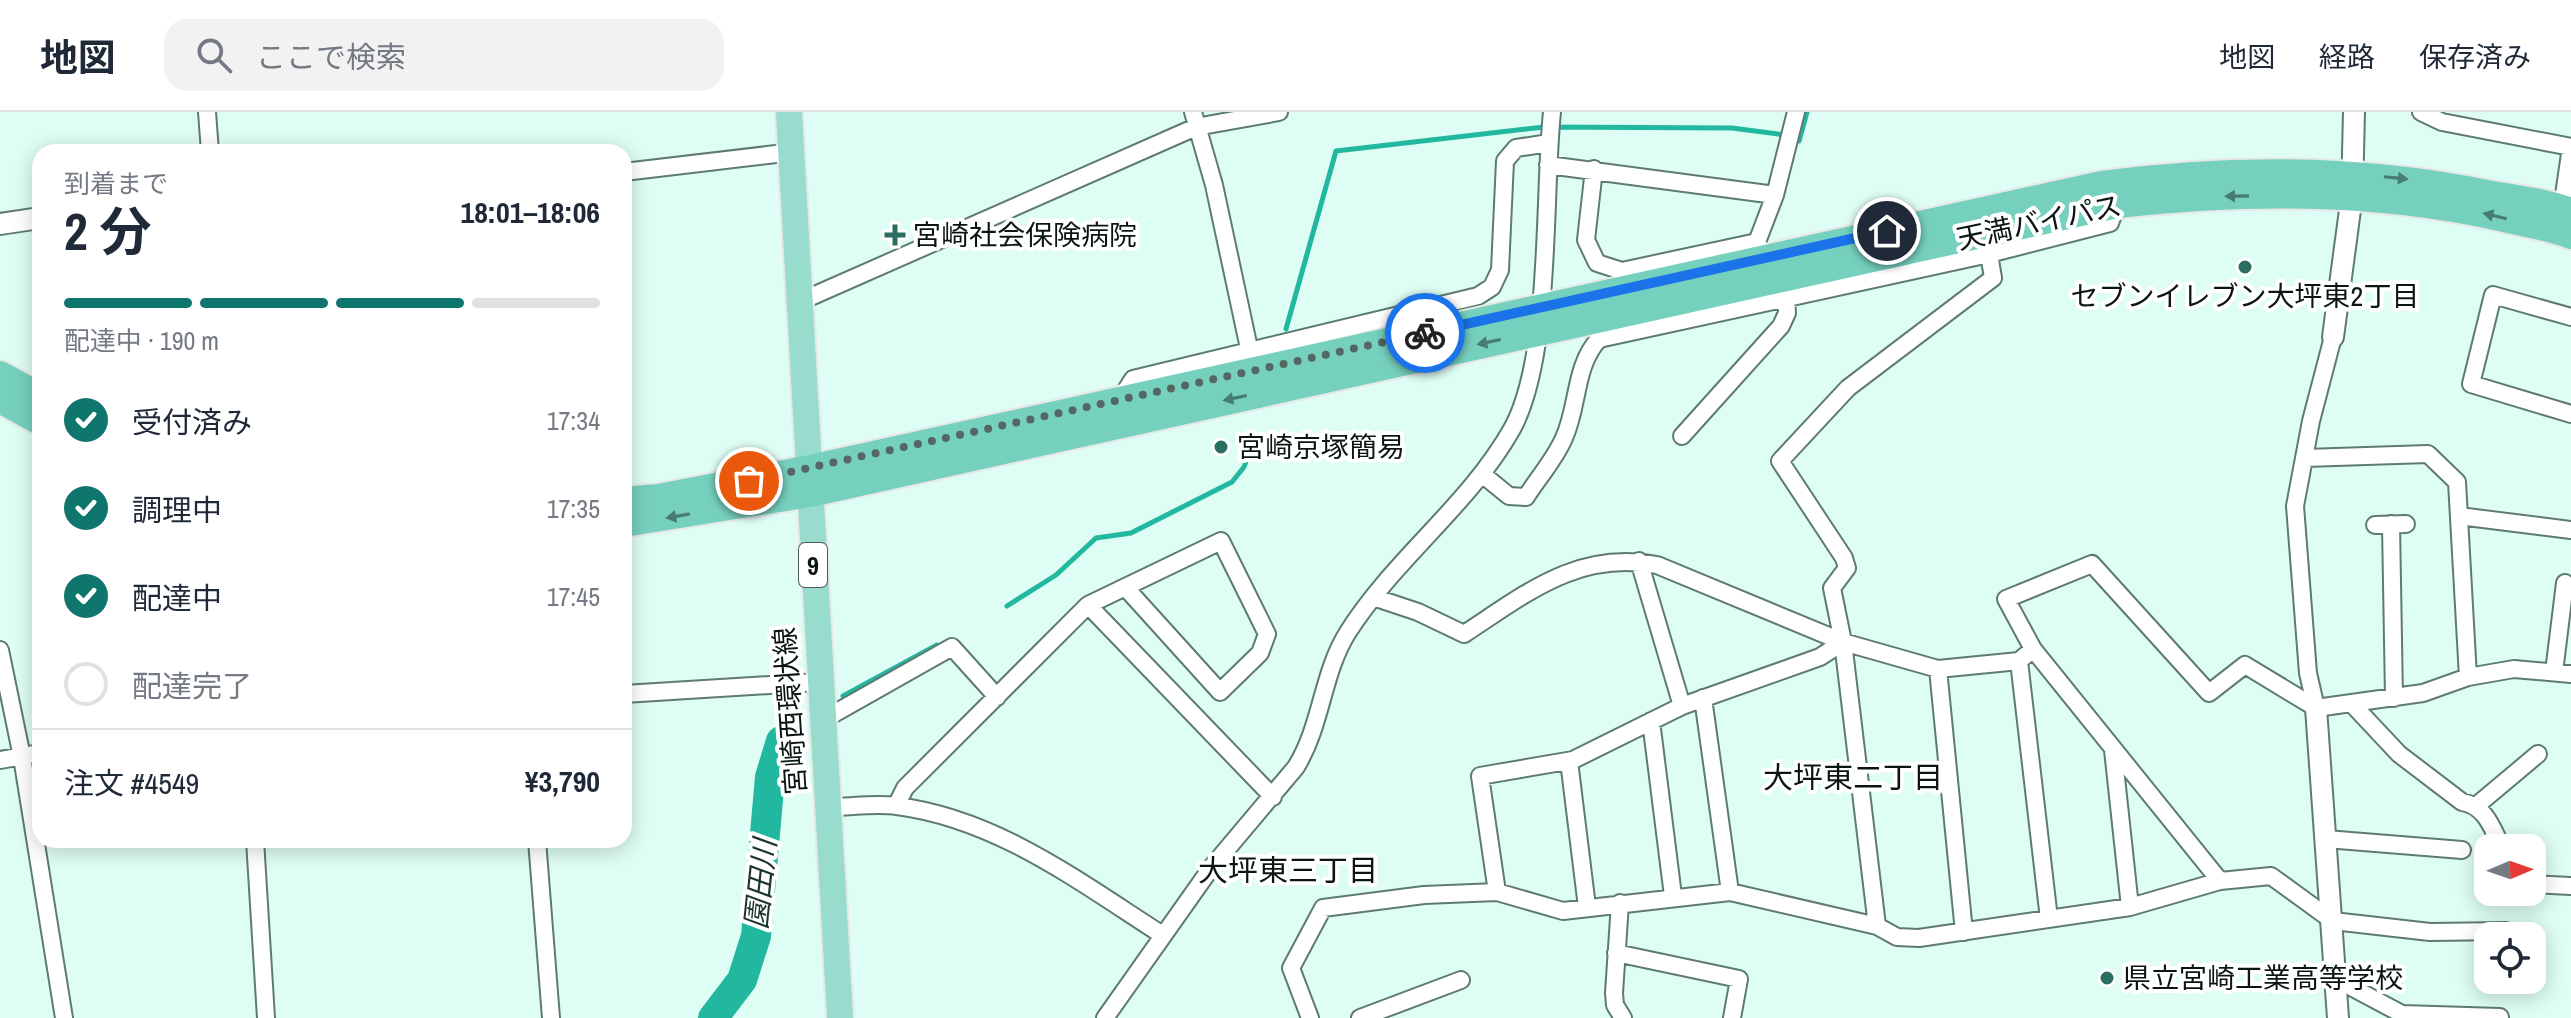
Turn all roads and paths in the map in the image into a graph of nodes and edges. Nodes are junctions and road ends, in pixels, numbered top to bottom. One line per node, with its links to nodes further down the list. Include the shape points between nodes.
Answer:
1 (207, 112): 9 (street)
2 (789, 112): 11 (main road, 宮崎西環状線 / 9)
3 (1279, 112): 7 (street)
4 (1796, 112): 16 (street)
5 (2354, 112): 15 (street)
6 (2421, 112): 10 (street, via 2442,122)
7 (1195, 119): 24 (street); 28 (street)
8 (1551, 128): 12 (street); 28 (street, via 1516,148 1505,161 1500,270 1492,287 1478,296)
9 (209, 144)
10 (2571, 147): 18 (street)
11 (793, 152): 14 (street); 24 (main road, 宮崎西環状線 / 9)
12 (1548, 165): 13 (street); 26 (street)
13 (1594, 169): 16 (street); 21 (street, via 1586,240 1597,263 1622,271)
14 (632, 171)
15 (2352, 184): 17 (highway, 天満バイパス, one-way to 17); 18 (highway, 天満バイパス, via 2432,202); 21 (highway, 天満バイパス, via 2188,174 2102,185); 27 (street)
16 (1775, 195): 21 (street)
17 (2117, 204): 22 (street, via 2110,223); 26 (highway, 天満バイパス)
18 (2568, 218)
19 (32, 219): 20 (street)
20 (0, 224)
21 (1761, 250): 26 (highway, 天満バイパス)
22 (1989, 254): 23 (street); 49 (street, via 1993,278 1848,388 1780,461 1844,558 1847,568 1832,588)
23 (1786, 295): 35 (street, via 1781,326); 37 (street, via 1599,339 1584,355 1564,438 1526,497 1509,496)
24 (799, 302): 38 (main road, 宮崎西環状線 / 9)
25 (2571, 317): 33 (street, via 2493,295 2471,384)
26 (1539, 320): 32 (highway, 天満バイパス); 37 (street, via 1521,410); 38 (highway, 天満バイパス, one-way to 38)
27 (2333, 337): 36 (street)
28 (1250, 353): 32 (street, via 1133,379)
29 (0, 375): 30 (highway)
30 (32, 393)
31 (0, 399): 34 (highway)
32 (1118, 402): 38 (highway, 天満バイパス)
33 (2571, 414)
34 (32, 417)
35 (1682, 436)
36 (2305, 458): 40 (street, via 2428,454 2457,482); 64 (street, via 2295,506 2308,673)
37 (1482, 474): 47 (street)
38 (810, 481): 39 (highway); 41 (highway, one-way to 41); 57 (main road, 宮崎西環状線 / 9)
39 (632, 500)
40 (2459, 516): 43 (street); 56 (street)
41 (632, 521)
42 (2391, 524): 61 (street)
43 (2571, 530)
44 (1639, 561): 47 (street, via 1604,561 1573,570 1540,584 1464,634); 49 (street); 63 (street)
45 (2565, 583): 54 (street)
46 (1125, 587): 46 (street, via 1221,541 1267,634 1260,653 1220,692); 48 (street)
47 (1373, 597): 73 (street, via 1347,634 1330,672 1305,751)
48 (1088, 605): 59 (street); 73 (street)
49 (1843, 642): 53 (street); 60 (street, via 1820,657); 95 (street)
50 (2033, 649): 52 (street); 64 (street, via 2006,599 2092,564 2209,693 2245,665); 67 (street)
51 (0, 650): 70 (street)
52 (2019, 661): 53 (street); 93 (street)
53 (1938, 669): 97 (street)
54 (2554, 672): 55 (street); 56 (street, via 2514,669)
55 (2571, 674)
56 (2468, 677): 61 (street)
57 (818, 682): 58 (street); 65 (main road, 宮崎西環状線 / 9)
58 (632, 694)
59 (997, 697): 65 (street, via 952,647); 74 (street, via 905,788)
60 (1703, 698): 63 (street); 88 (street)
61 (2394, 698): 62 (street)
62 (2353, 705): 64 (street); 75 (street, via 2399,754 2462,802)
63 (1682, 706): 66 (street)
64 (2316, 708): 79 (street)
65 (821, 721): 76 (main road, 宮崎西環状線 / 9)
66 (1651, 721): 72 (street); 89 (street)
67 (2113, 748): 84 (street); 92 (street)
68 (2538, 754): 75 (street)
69 (32, 755): 70 (street)
70 (22, 757): 71 (street); 77 (street)
71 (0, 760)
72 (1569, 761): 87 (street, via 1480,776); 91 (street)
73 (1273, 797): 98 (street)
74 (896, 806): 76 (street); 98 (street, via 980,825)
75 (2476, 806): 78 (street)
76 (829, 807): 106 (main road, 宮崎西環状線 / 9)
77 (32, 819)
78 (2493, 834)
79 (2326, 839): 83 (street); 94 (street)
80 (37, 848): 103 (street)
81 (255, 848): 104 (street)
82 (538, 848): 105 (street)
83 (2462, 850)
84 (2220, 881): 92 (street); 94 (street, via 2271,876)
85 (2546, 885): 86 (street)
86 (2571, 886)
87 (1497, 892): 91 (street, via 1563,911); 108 (street, via 1323,908 1291,968)
88 (1730, 892): 89 (street); 95 (street)
89 (1673, 896): 90 (street)
90 (1620, 903): 91 (street); 99 (street)
91 (1587, 907)
92 (2130, 907): 93 (street)
93 (2049, 919): 97 (street)
94 (2333, 921): 96 (street); 100 (street)
95 (1877, 926): 97 (street, via 1897,937)
96 (2474, 931)
97 (1964, 932)
98 (1161, 934): 107 (street)
99 (1616, 953): 110 (street, via 1615,1005); 111 (street, via 1739,979)
100 (2336, 979): 102 (street, via 2402,1014); 112 (street)
101 (1461, 980): 109 (street)
102 (2500, 1017)
103 (64, 1018)
104 (266, 1018)
105 (551, 1018)
106 (840, 1018)
107 (1105, 1018)
108 (1310, 1018)
109 (1360, 1018)
110 (1623, 1018)
111 (1732, 1018)
112 (2338, 1018)

